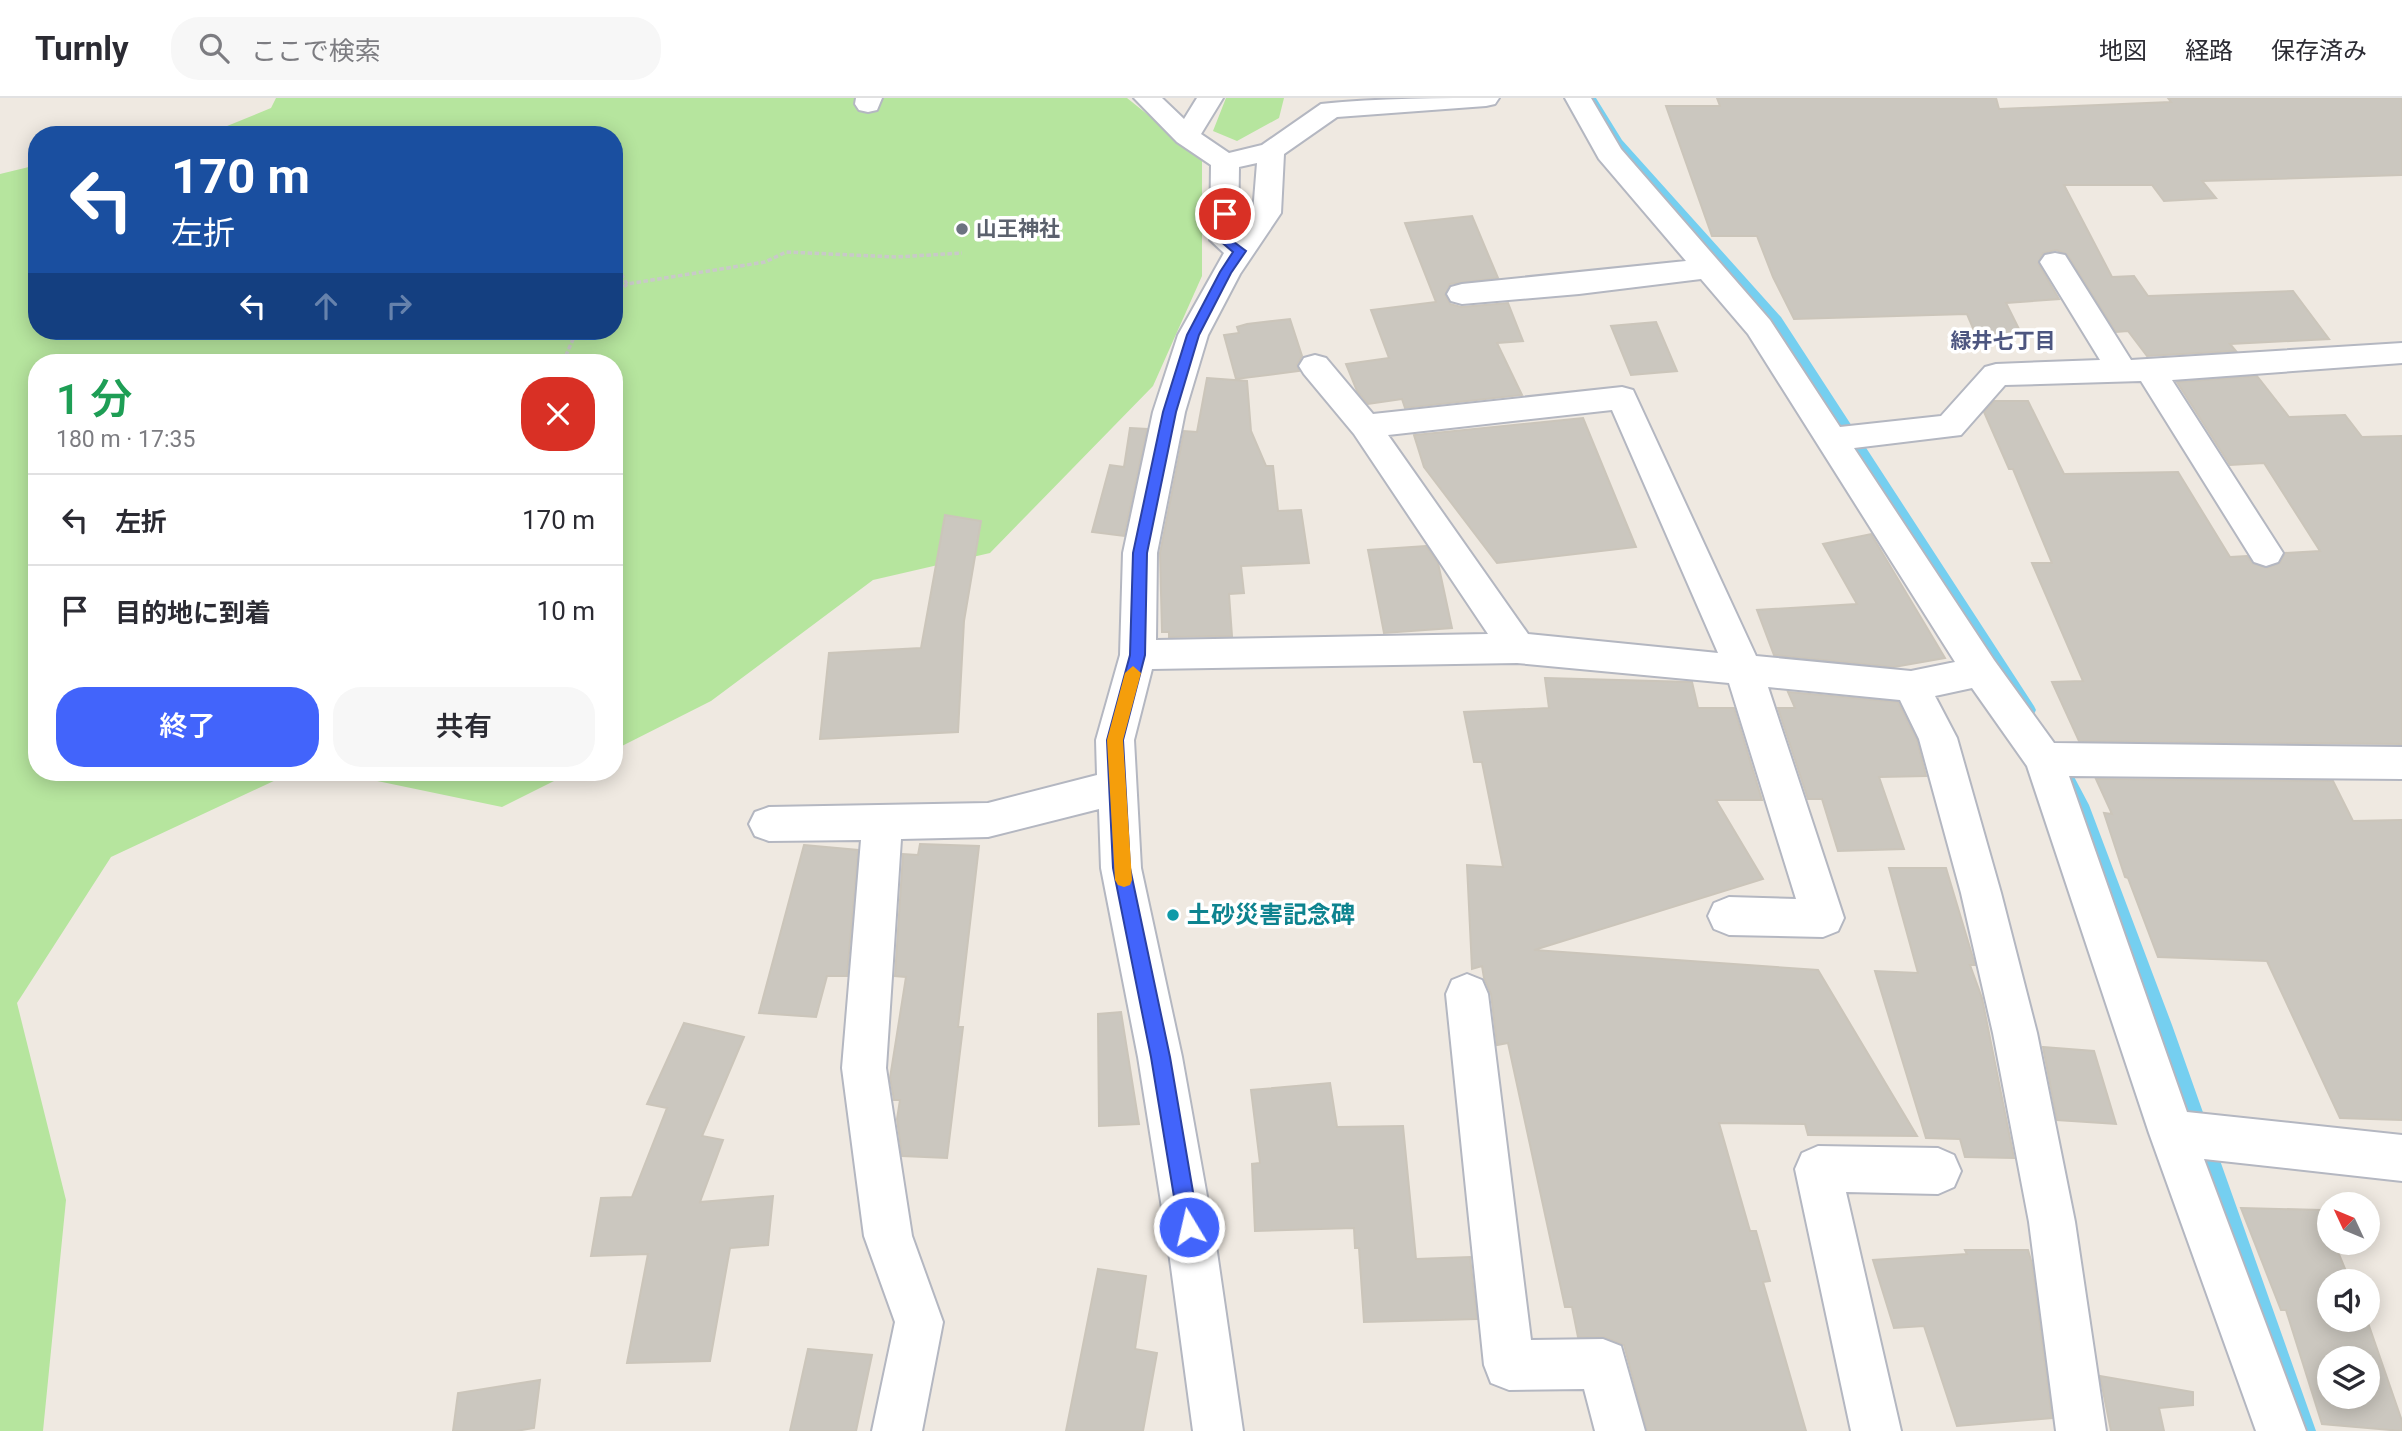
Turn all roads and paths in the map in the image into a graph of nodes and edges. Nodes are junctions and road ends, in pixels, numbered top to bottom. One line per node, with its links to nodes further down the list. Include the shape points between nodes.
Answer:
1 (1147, 98): 5 (street)
2 (1210, 98): 5 (street)
3 (1486, 98): 6 (street, via 1330,110)
4 (1578, 98): 11 (street, via 1609,153)
5 (1186, 136): 7 (street)
6 (1271, 151): 7 (street); 8 (street, via 1267,213)
7 (1225, 162): 8 (street, via 1224,240)
8 (1240, 251): 23 (street, via 1193,335 1169,412 1140,553)
9 (962, 253): 13 (path, via 896,257 786,252 765,262)
10 (2055, 262): 18 (street)
11 (1710, 268): 15 (street); 20 (street, via 1759,327)
12 (623, 276): 13 (path)
13 (628, 284): 14 (path)
14 (623, 289)
15 (1462, 294)
16 (2402, 353): 18 (street)
17 (1315, 366): 19 (street)
18 (2136, 370): 20 (street, via 1996,375 1950,427); 21 (street)
19 (1366, 426): 22 (street); 24 (street, via 1622,398)
20 (1832, 439): 25 (street)
21 (2266, 553)
22 (1517, 648): 23 (street); 24 (street)
23 (1138, 655): 29 (street, via 1115,740)
24 (1744, 671): 26 (street); 32 (street, via 1823,918)
25 (1981, 671): 26 (street); 27 (street)
26 (1911, 686): 41 (street, via 1938,738 2015,1032 2052,1222)
27 (2044, 759): 28 (street); 34 (street)
28 (2402, 763)
29 (1118, 787): 30 (street, via 988,820); 38 (street, via 1121,868 1163,1070)
30 (882, 822): 31 (street); 37 (street, via 864,1068 888,1236 919,1322)
31 (769, 824)
32 (1729, 916)
33 (1467, 994): 39 (street, via 1508,1365 1603,1364)
34 (2172, 1133): 35 (street); 42 (street)
35 (2402, 1158)
36 (1938, 1171): 40 (street, via 1818,1168)
37 (897, 1431)
38 (1218, 1431)
39 (1620, 1431)
40 (1876, 1431)
41 (2081, 1431)
42 (2281, 1431)

